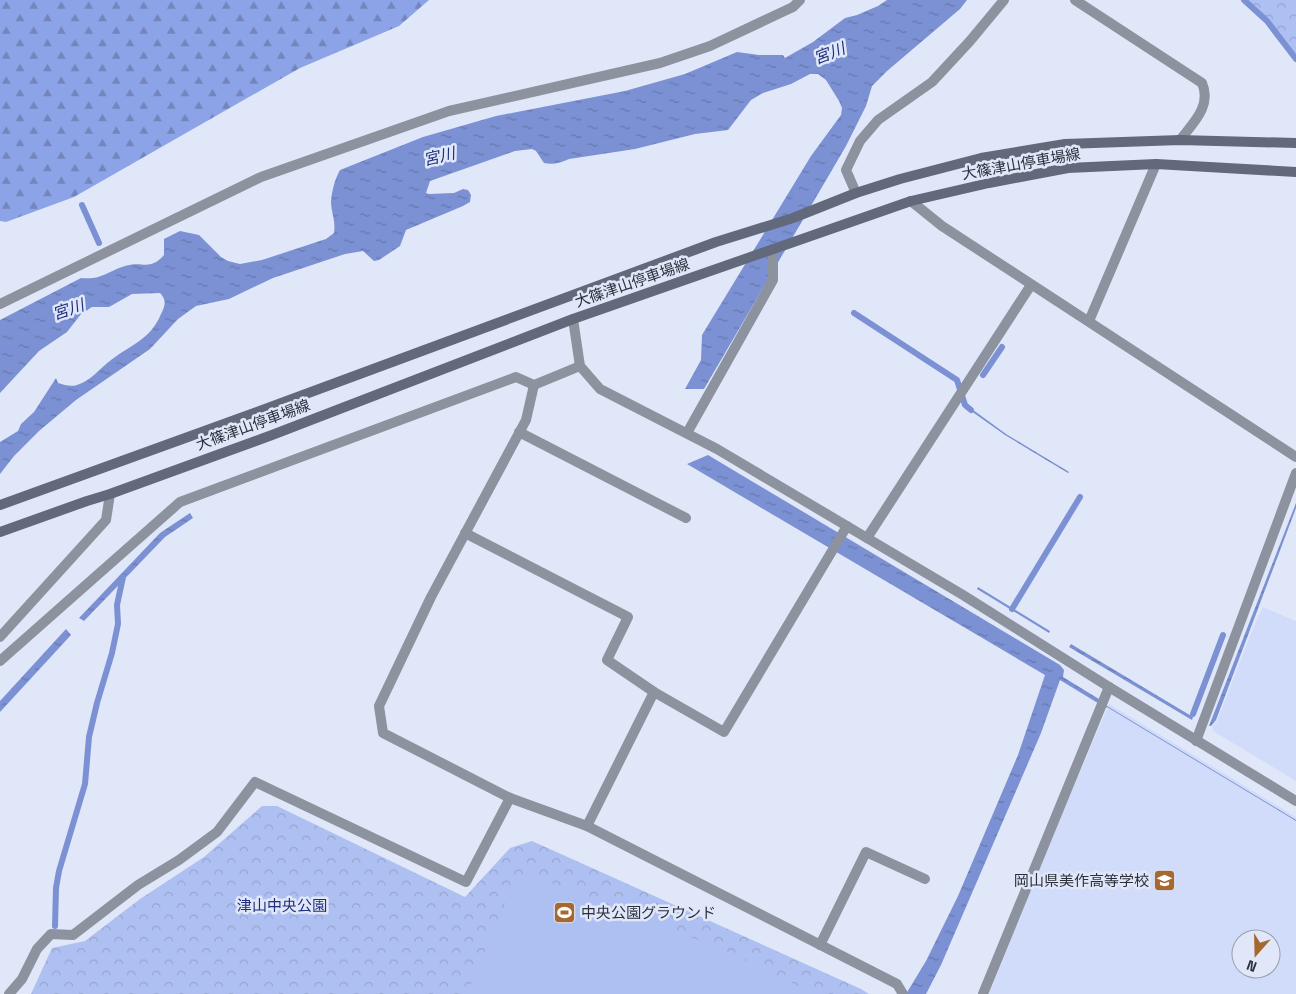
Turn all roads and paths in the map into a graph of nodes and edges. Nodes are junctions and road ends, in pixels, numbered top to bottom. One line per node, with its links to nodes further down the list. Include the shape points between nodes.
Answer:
1 (800, 0): 12 (street, via 710,46 660,63 449,111 262,177)
2 (1004, 0): 8 (street, via 932,82 878,120 860,140 846,170)
3 (1075, 0): 4 (street, via 1202,83 1205,104)
4 (1180, 140): 5 (main road, 大篠津山停車場線); 8 (main road, 大篠津山停車場線, via 1065,144 981,158)
5 (1296, 143)
6 (1156, 164): 7 (main road, 大篠津山停車場線); 9 (main road, 大篠津山停車場線, via 1068,168); 14 (street)
7 (1296, 172)
8 (856, 193): 22 (main road, 大篠津山停車場線)
9 (911, 201): 10 (main road, 大篠津山停車場線); 11 (street, via 942,226)
10 (773, 250): 13 (main road, 大篠津山停車場線); 18 (street, via 773,280)
11 (1031, 285): 14 (street); 27 (street)
12 (0, 304)
13 (573, 319): 15 (street); 21 (main road, 大篠津山停車場線)
14 (1089, 321): 19 (street)
15 (580, 366): 16 (street); 18 (street, via 600,389)
16 (534, 385): 17 (street, via 526,420); 29 (street, via 516,377 180,502)
17 (519, 432): 23 (street); 26 (street)
18 (687, 433): 24 (street)
19 (1296, 457)
20 (1296, 473): 32 (street)
21 (110, 494): 25 (main road, 大篠津山停車場線); 28 (street, via 106,520)
22 (0, 505)
23 (686, 518)
24 (848, 526): 27 (street); 31 (street, via 724,732)
25 (0, 532)
26 (465, 533): 31 (street, via 628,617 607,660); 33 (street, via 379,706 383,733)
27 (867, 538): 30 (street)
28 (0, 637)
29 (0, 661)
30 (1109, 687): 32 (street); 40 (street)
31 (654, 692): 35 (street)
32 (1196, 741): 34 (street)
33 (510, 798): 35 (street); 38 (street, via 466,882 255,782 209,838 138,885 73,935 51,934 37,949 22,979)
34 (1296, 801)
35 (587, 826): 37 (street)
36 (925, 879): 37 (street, via 866,852)
37 (820, 945): 39 (street, via 898,984)
38 (9, 994)
39 (903, 994)
40 (983, 994)

